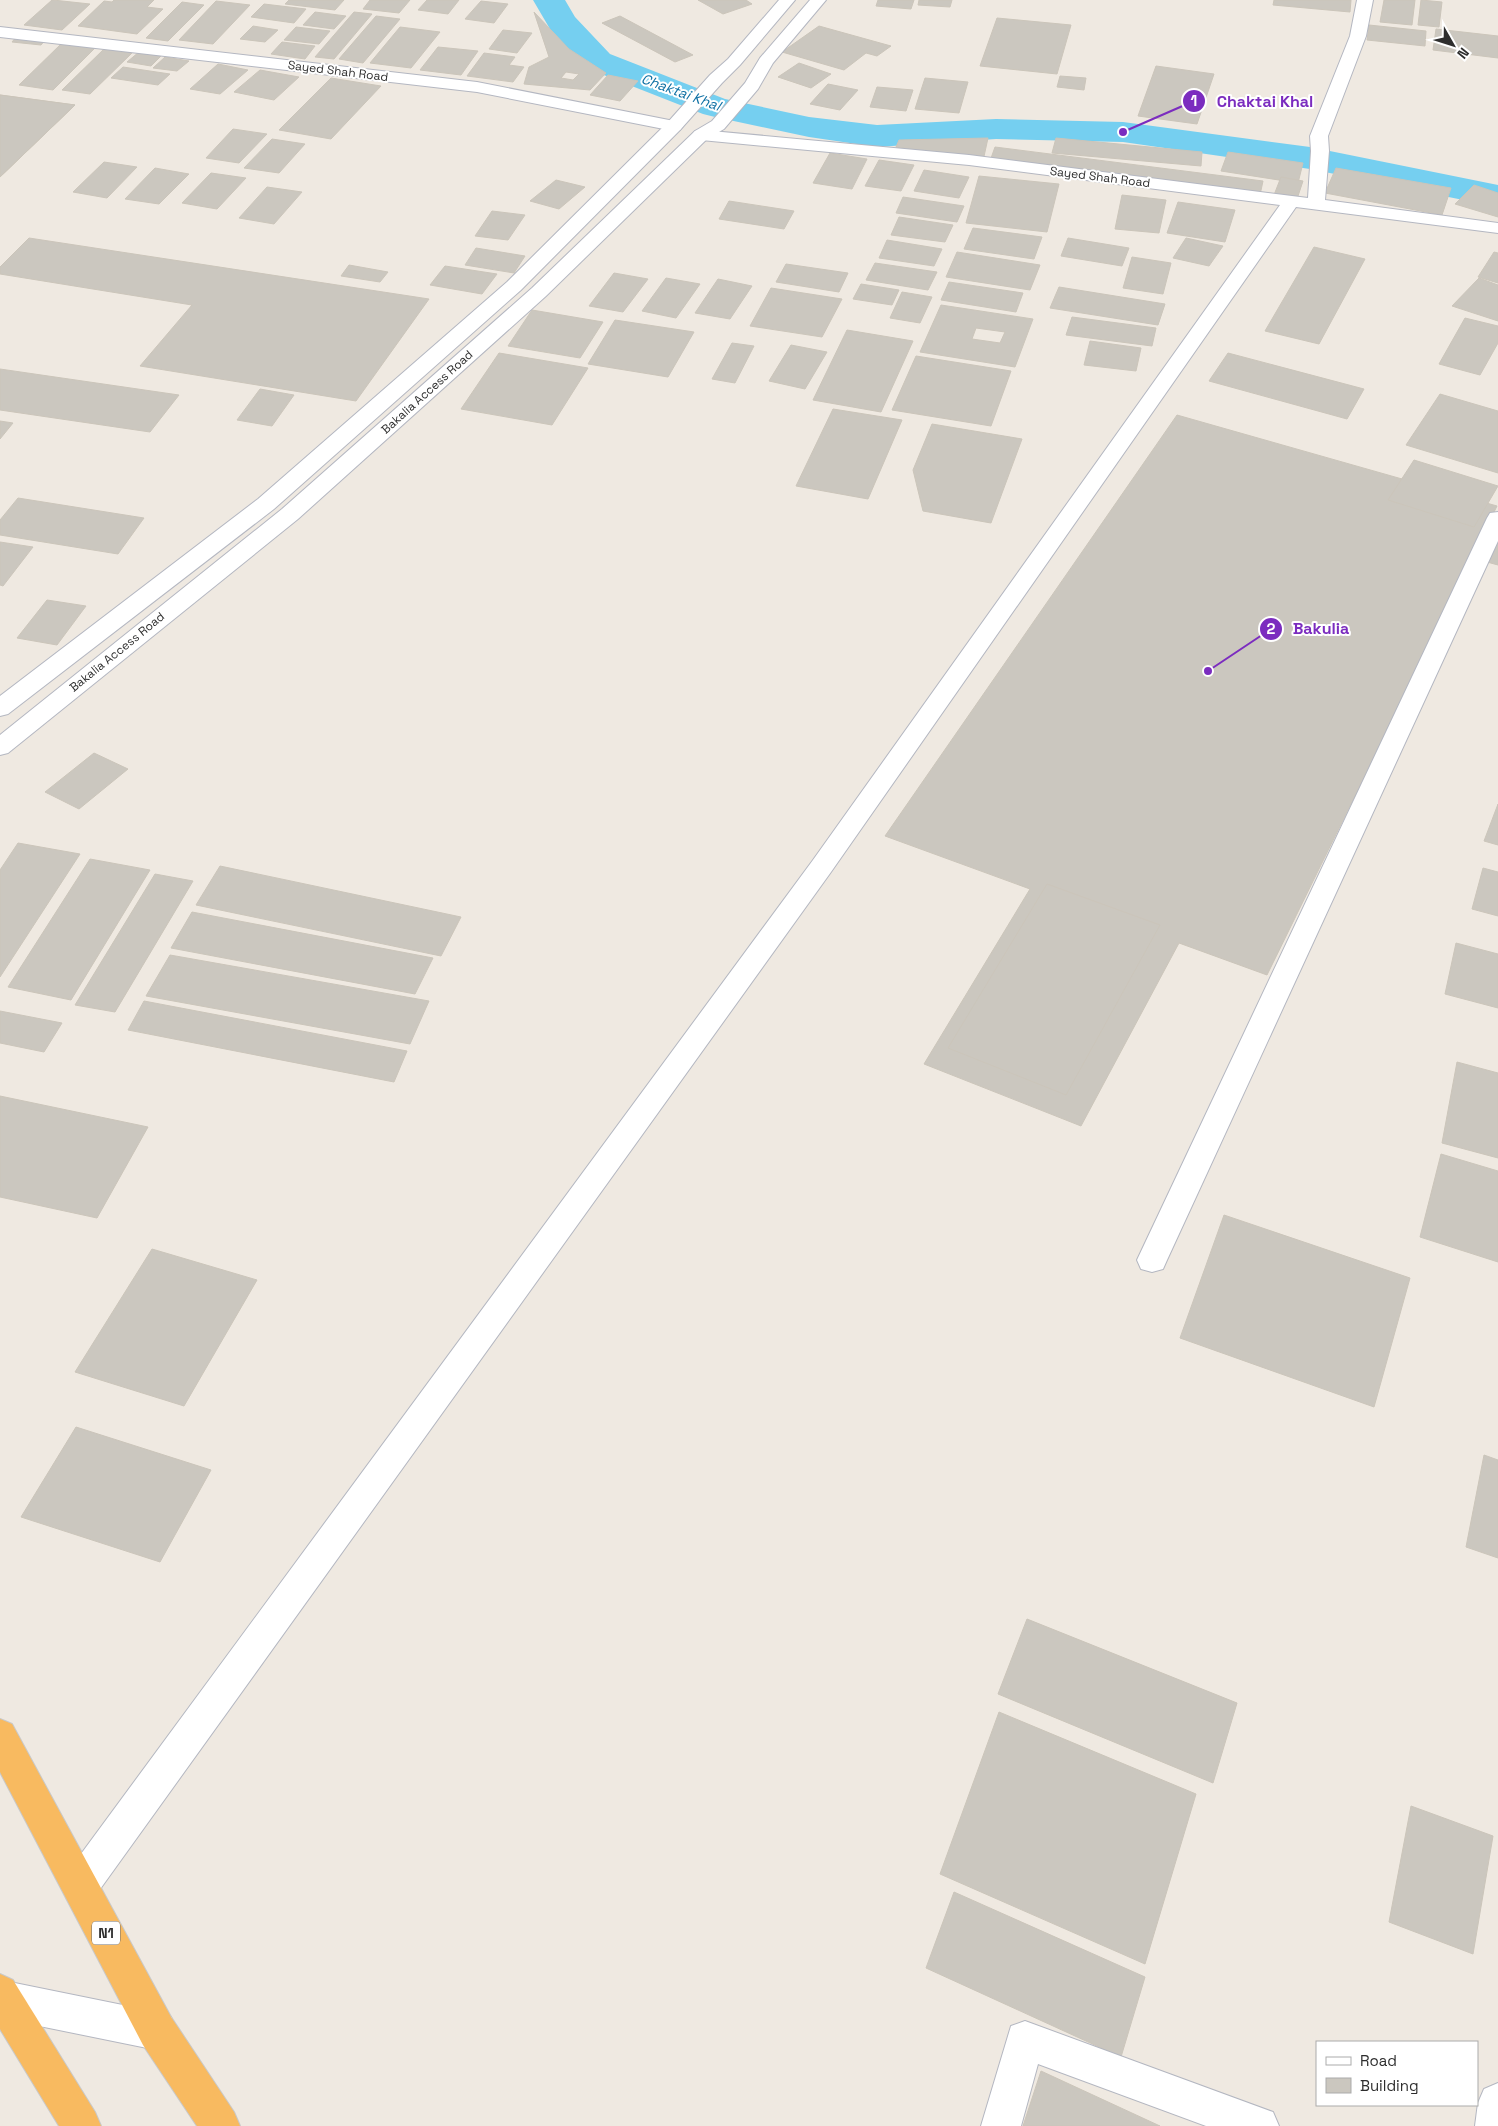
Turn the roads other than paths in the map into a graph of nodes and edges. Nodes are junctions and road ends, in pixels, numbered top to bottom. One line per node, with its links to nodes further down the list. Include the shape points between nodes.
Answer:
1 (787, 0): 5 (street, Bakalia Access Road)
2 (818, 0): 6 (street, Bakalia Access Road, via 766,62 752,85)
3 (1365, 0): 7 (street, via 1358,36 1319,136 1318,175)
4 (0, 32): 5 (street, Sayed Shah Road, via 477,87)
5 (678, 121): 10 (street, Bakalia Access Road, via 514,286 266,504)
6 (710, 130): 7 (street, Sayed Shah Road); 11 (street, Bakalia Access Road, via 539,292 290,514)
7 (1304, 203): 8 (street, Sayed Shah Road); 14 (street)
8 (1498, 228)
9 (1498, 518): 12 (street)
10 (0, 708)
11 (0, 747)
12 (1152, 1260)
13 (0, 1736): 14 (highway, N1)
14 (80, 1886): 16 (highway, N1)
15 (1, 1997): 16 (street); 18 (highway)
16 (157, 2031): 19 (highway, N1)
17 (1498, 2103): 22 (street)
18 (81, 2126)
19 (220, 2126)
20 (1001, 2126): 21 (street, via 1025,2040)
21 (1259, 2126)
22 (1495, 2126)

